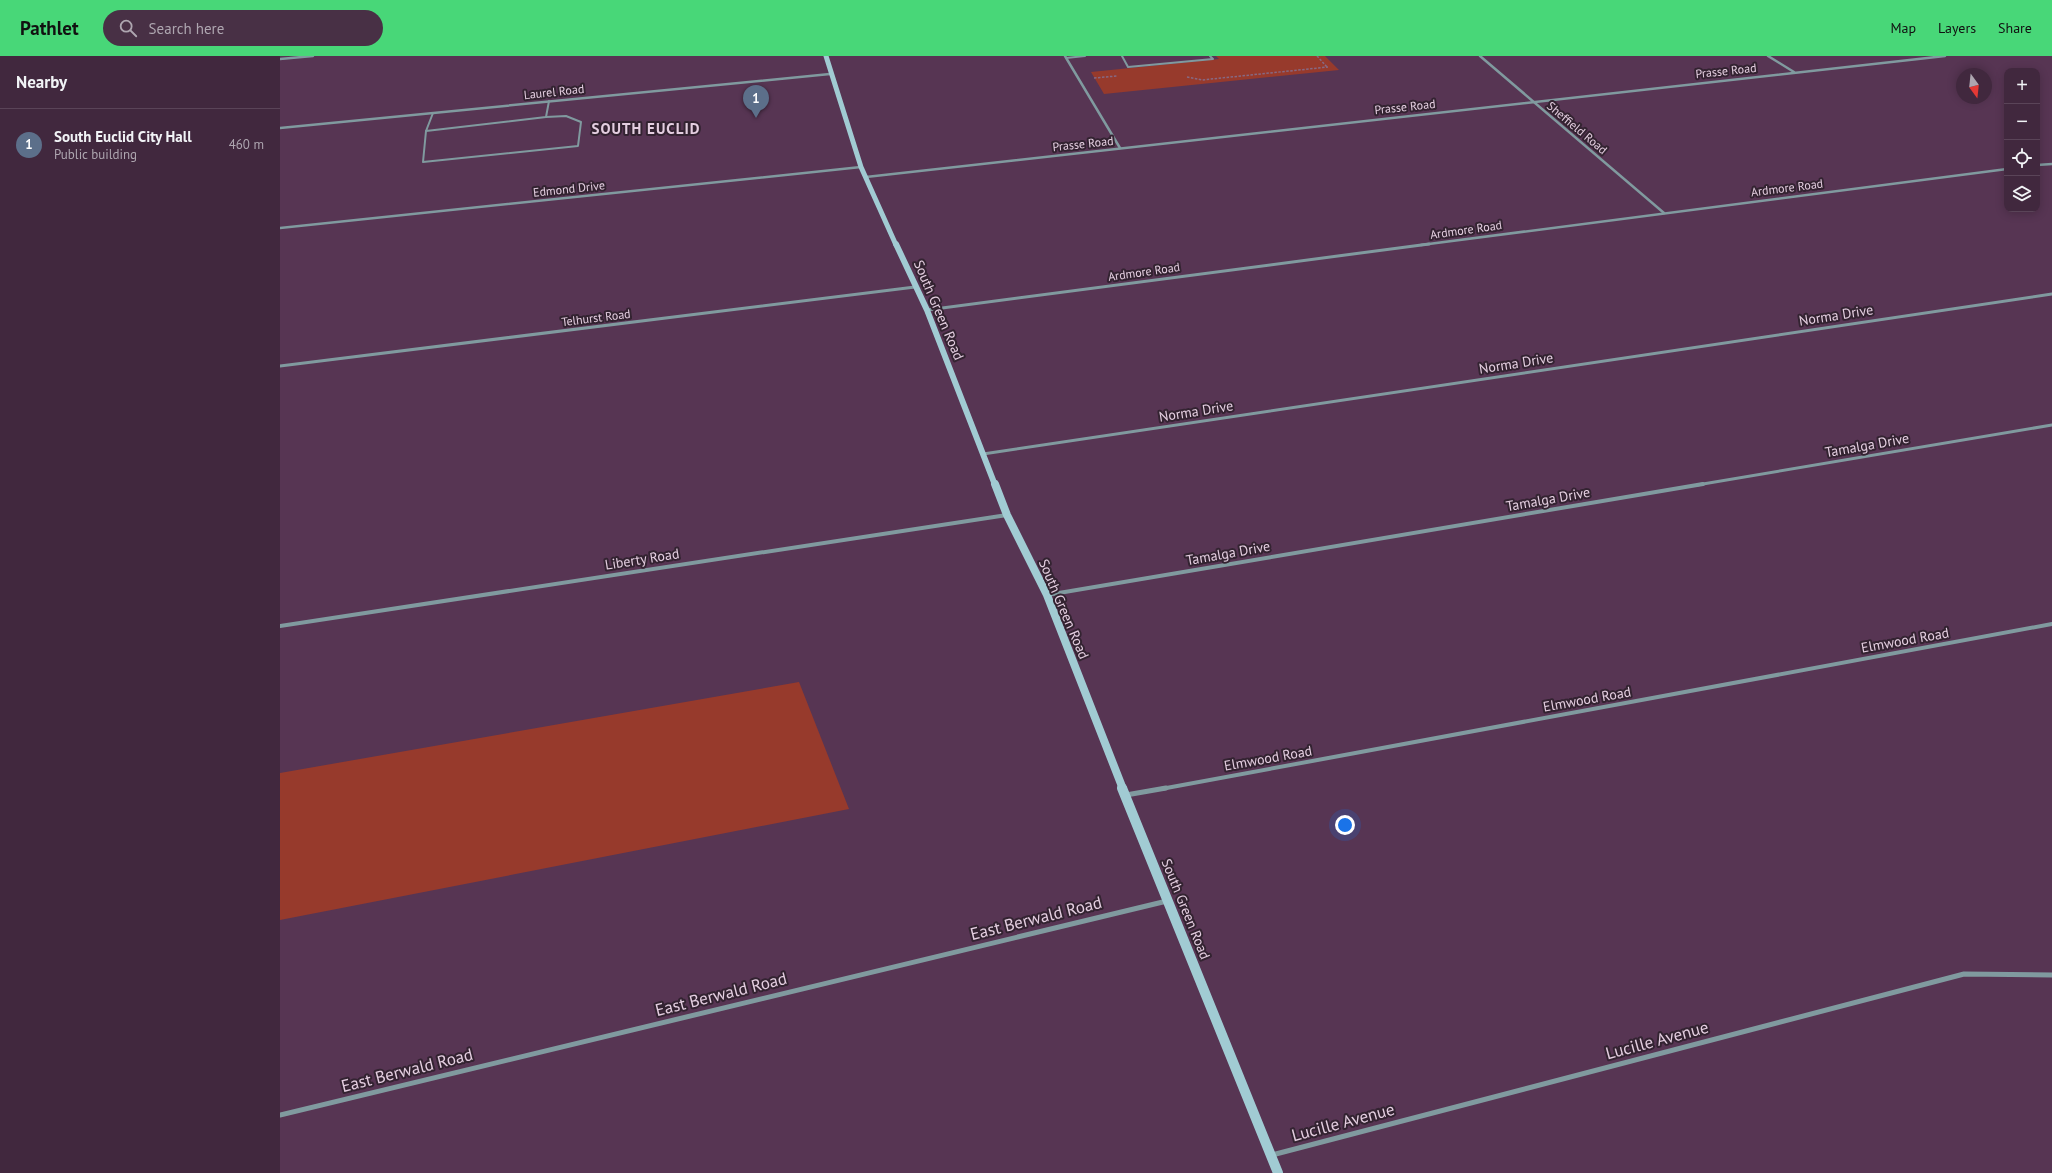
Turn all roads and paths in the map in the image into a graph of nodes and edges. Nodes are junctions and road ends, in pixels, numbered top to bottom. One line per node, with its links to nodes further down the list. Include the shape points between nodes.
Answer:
1 (313, 56): 11 (street)
2 (826, 56): 13 (main road, South Green Road)
3 (1085, 56): 10 (lane)
4 (1122, 56): 5 (lane, via 1128,67 1213,59)
5 (1210, 56)
6 (1317, 56): 14 (path, via 1328,67 1202,80)
7 (1480, 56): 16 (street, Sheffield Road)
8 (1768, 56): 12 (street)
9 (1945, 56): 12 (street, Prasse Road)
10 (1065, 57): 21 (street)
11 (280, 59)
12 (1794, 72): 16 (street, Prasse Road)
13 (830, 74): 15 (street, Laurel Road); 24 (main road, South Green Road)
14 (1184, 74)
15 (549, 101): 17 (street, Laurel Road); 18 (lane)
16 (1532, 102): 21 (street, Prasse Road); 27 (street, Sheffield Road)
17 (433, 113): 19 (street, Laurel Road); 20 (lane)
18 (546, 117): 20 (lane); 20 (lane, via 566,116 581,122 578,146 423,162)
19 (280, 128)
20 (426, 131)
21 (1120, 148): 26 (street, Prasse Road)
22 (2052, 164): 23 (street)
23 (2040, 166)
24 (860, 167): 26 (main road, South Green Road); 28 (street, Edmond Drive)
25 (2004, 169): 27 (street, Ardmore Road)
26 (866, 177): 29 (main road, South Green Road)
27 (1664, 213): 31 (street, Ardmore Road)
28 (280, 228)
29 (915, 287): 31 (main road, South Green Road); 32 (street, Telhurst Road)
30 (2052, 294): 34 (street, Norma Drive)
31 (927, 310): 34 (main road, South Green Road)
32 (280, 366)
33 (2052, 425): 36 (street, Tamalga Drive)
34 (983, 454): 35 (main road, South Green Road)
35 (1007, 515): 36 (main road, South Green Road); 38 (street, Liberty Road)
36 (1047, 595): 39 (main road, South Green Road)
37 (2052, 624): 39 (street, Elmwood Road)
38 (280, 626)
39 (1125, 795): 40 (main road, South Green Road)
40 (1170, 900): 42 (street, East Berwald Road); 43 (main road, South Green Road)
41 (2052, 975): 43 (street, Lucille Avenue, via 1964,974)
42 (280, 1116)
43 (1271, 1155): 44 (main road, South Green Road)
44 (1278, 1173)

